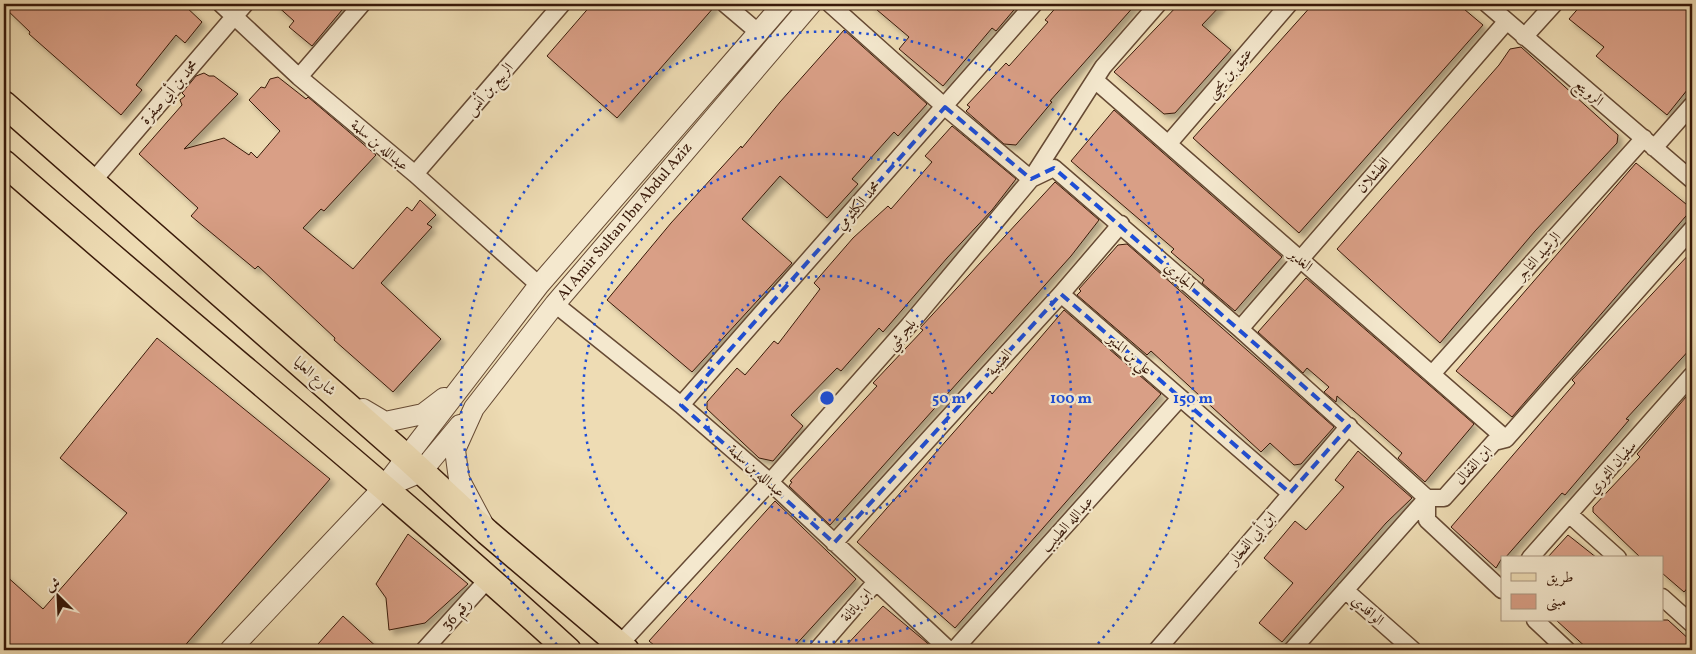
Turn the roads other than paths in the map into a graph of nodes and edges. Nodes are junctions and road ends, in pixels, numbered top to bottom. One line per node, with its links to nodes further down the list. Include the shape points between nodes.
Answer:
1 (221, 4): 13 (street, عبدالله بن سلمة)
2 (362, 4): 17 (street)
3 (562, 4): 25 (street, الربيع بن أنس)
4 (725, 4): 15 (street)
5 (783, 4): 15 (street, Al Amir Sultan Ibn Abdul Aziz)
6 (811, 4): 34 (street, Al Amir Sultan Ibn Abdul Aziz)
7 (830, 4): 21 (street)
8 (1034, 4): 21 (street, محمد الكلثومي)
9 (1158, 4): 18 (street, بلجرشي, via 1103,67)
10 (1289, 4): 22 (street, عتيق بن يحيى)
11 (1487, 4): 14 (street, الرويتع)
12 (1554, 4): 16 (street)
13 (240, 9): 17 (street, عبدالله بن سلمة); 28 (street, محمد بن أبي صفرة)
14 (1506, 22): 16 (street, الرويتع); 31 (street, الطشلان)
15 (758, 32): 32 (street, Al Amir Sultan Ibn Abdul Aziz)
16 (1524, 37): 23 (street, الرويتع)
17 (299, 77): 25 (street, عبدالله بن سلمة)
18 (1096, 81): 22 (street, الغدير); 26 (street, بلجرشي)
19 (4, 104): 28 (main road, شارع العليا)
20 (1692, 105): 23 (street, الرشيد التاجر)
21 (945, 107): 26 (street); 41 (street, محمد الكلثومي)
22 (1168, 143): 31 (street, الغدير)
23 (1649, 143): 27 (street, الرويتع); 36 (street, الرشيد التاجر)
24 (4, 163): 47 (main road, via 154,295)
25 (415, 174): 32 (street, عبدالله بن سلمة)
26 (1031, 179): 29 (street, الجابري, via 1054,168); 46 (street, بلجرشي, via 910,324)
27 (1692, 180)
28 (93, 181): 39 (main road, شارع العليا)
29 (1120, 224): 33 (street, الضبية); 35 (street, الجابري)
30 (1692, 229): 44 (street, ابن القفال)
31 (1299, 259): 35 (street, الطشلان); 36 (street, الغدير)
32 (539, 285): 38 (street, Al Amir Sultan Ibn Abdul Aziz)
33 (1061, 294): 40 (street, علي بن المنير); 52 (street, الضبية)
34 (555, 304): 41 (street, عبدالله بن سلمة); 42 (street, Al Amir Sultan Ibn Abdul Aziz)
35 (1240, 329): 43 (street, الجابري)
36 (1432, 374): 44 (street, الغدير)
37 (1692, 375): 50 (street, سفيان الثوري)
38 (465, 381): 39 (street, Al Amir Sultan Ibn Abdul Aziz, via 423,414 385,422); 45 (street, Al Amir Sultan Ibn Abdul Aziz)
39 (331, 390): 45 (main road, شارع العليا)
40 (1180, 398): 48 (street, علي بن المنير); 68 (street, عبدالله الطبيب)
41 (681, 405): 46 (street, عبدالله بن سلمة)
42 (474, 408): 45 (street); 51 (street, Al Amir Sultan Ibn Abdul Aziz, via 455,450 459,479)
43 (1349, 426): 48 (street, ابن أبي الفخار); 49 (street, الجابري)
44 (1506, 439): 49 (street, ابن القفال, via 1494,442 1444,498)
45 (413, 464): 47 (street, Al Amir Sultan Ibn Abdul Aziz); 51 (main road, شارع العليا)
46 (770, 482): 52 (street, عبدالله بن سلمة); 62 (street, بلجرشي)
47 (383, 488): 55 (main road); 63 (street, Al Amir Sultan Ibn Abdul Aziz)
48 (1290, 493): 69 (street, ابن أبي الفخار)
49 (1427, 498): 57 (street, via 1427,520); 58 (street)
50 (1570, 515): 53 (street, سفيان الثوري); 54 (street)
51 (487, 532): 62 (main road, شارع العليا)
52 (834, 543): 56 (street, عبدالله بن سلمة)
53 (1532, 556)
54 (1616, 556)
55 (489, 578): 64 (street, رقم 36); 65 (main road)
56 (875, 583): 66 (street, ابن باتانة); 67 (street, عبدالله بن سلمة)
57 (1501, 588)
58 (1344, 590): 70 (street); 71 (street, الواقدي)
59 (1664, 598): 60 (street)
60 (1689, 615)
61 (1537, 622): 72 (street)
62 (622, 647)
63 (230, 650)
64 (424, 650)
65 (568, 650)
66 (817, 650)
67 (949, 650)
68 (954, 650)
69 (1157, 650)
70 (1292, 650)
71 (1413, 650)
72 (1567, 650)

